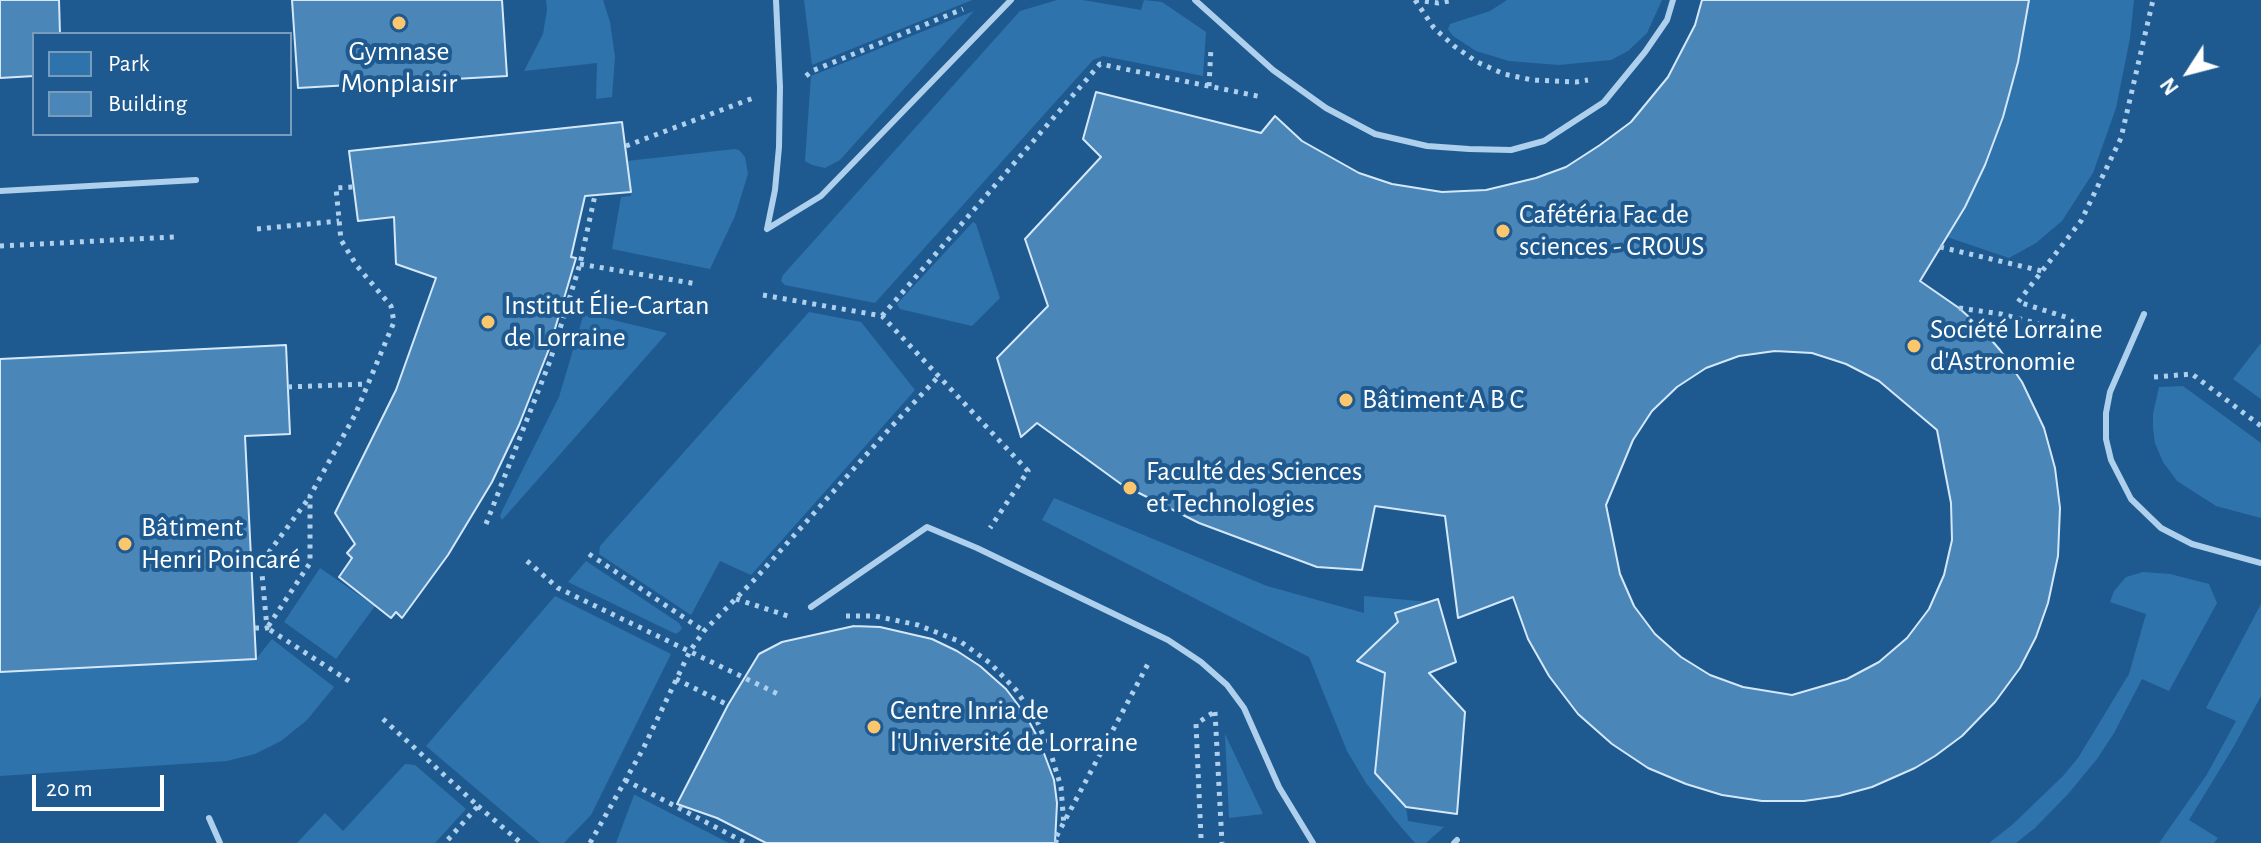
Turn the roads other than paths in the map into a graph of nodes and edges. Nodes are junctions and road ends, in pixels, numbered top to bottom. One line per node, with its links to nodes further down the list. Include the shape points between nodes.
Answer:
1 (776, 0): 2 (lane, via 779,147 767,229 821,196)
2 (1011, 0)
3 (1195, 0): 4 (lane, via 1273,70 1326,108 1375,134 1427,146 1511,150 1544,141 1604,102 1660,31)
4 (1673, 0)
5 (196, 180): 6 (lane)
6 (0, 191)
7 (2144, 314): 8 (lane, via 2110,392 2106,439 2111,460 2131,499 2161,528 2192,544)
8 (2261, 563)
9 (811, 607): 12 (lane, via 927,527 977,548 1168,640 1201,662 1244,708 1279,787)
10 (209, 818): 11 (lane)
11 (220, 843)
12 (1313, 843)

